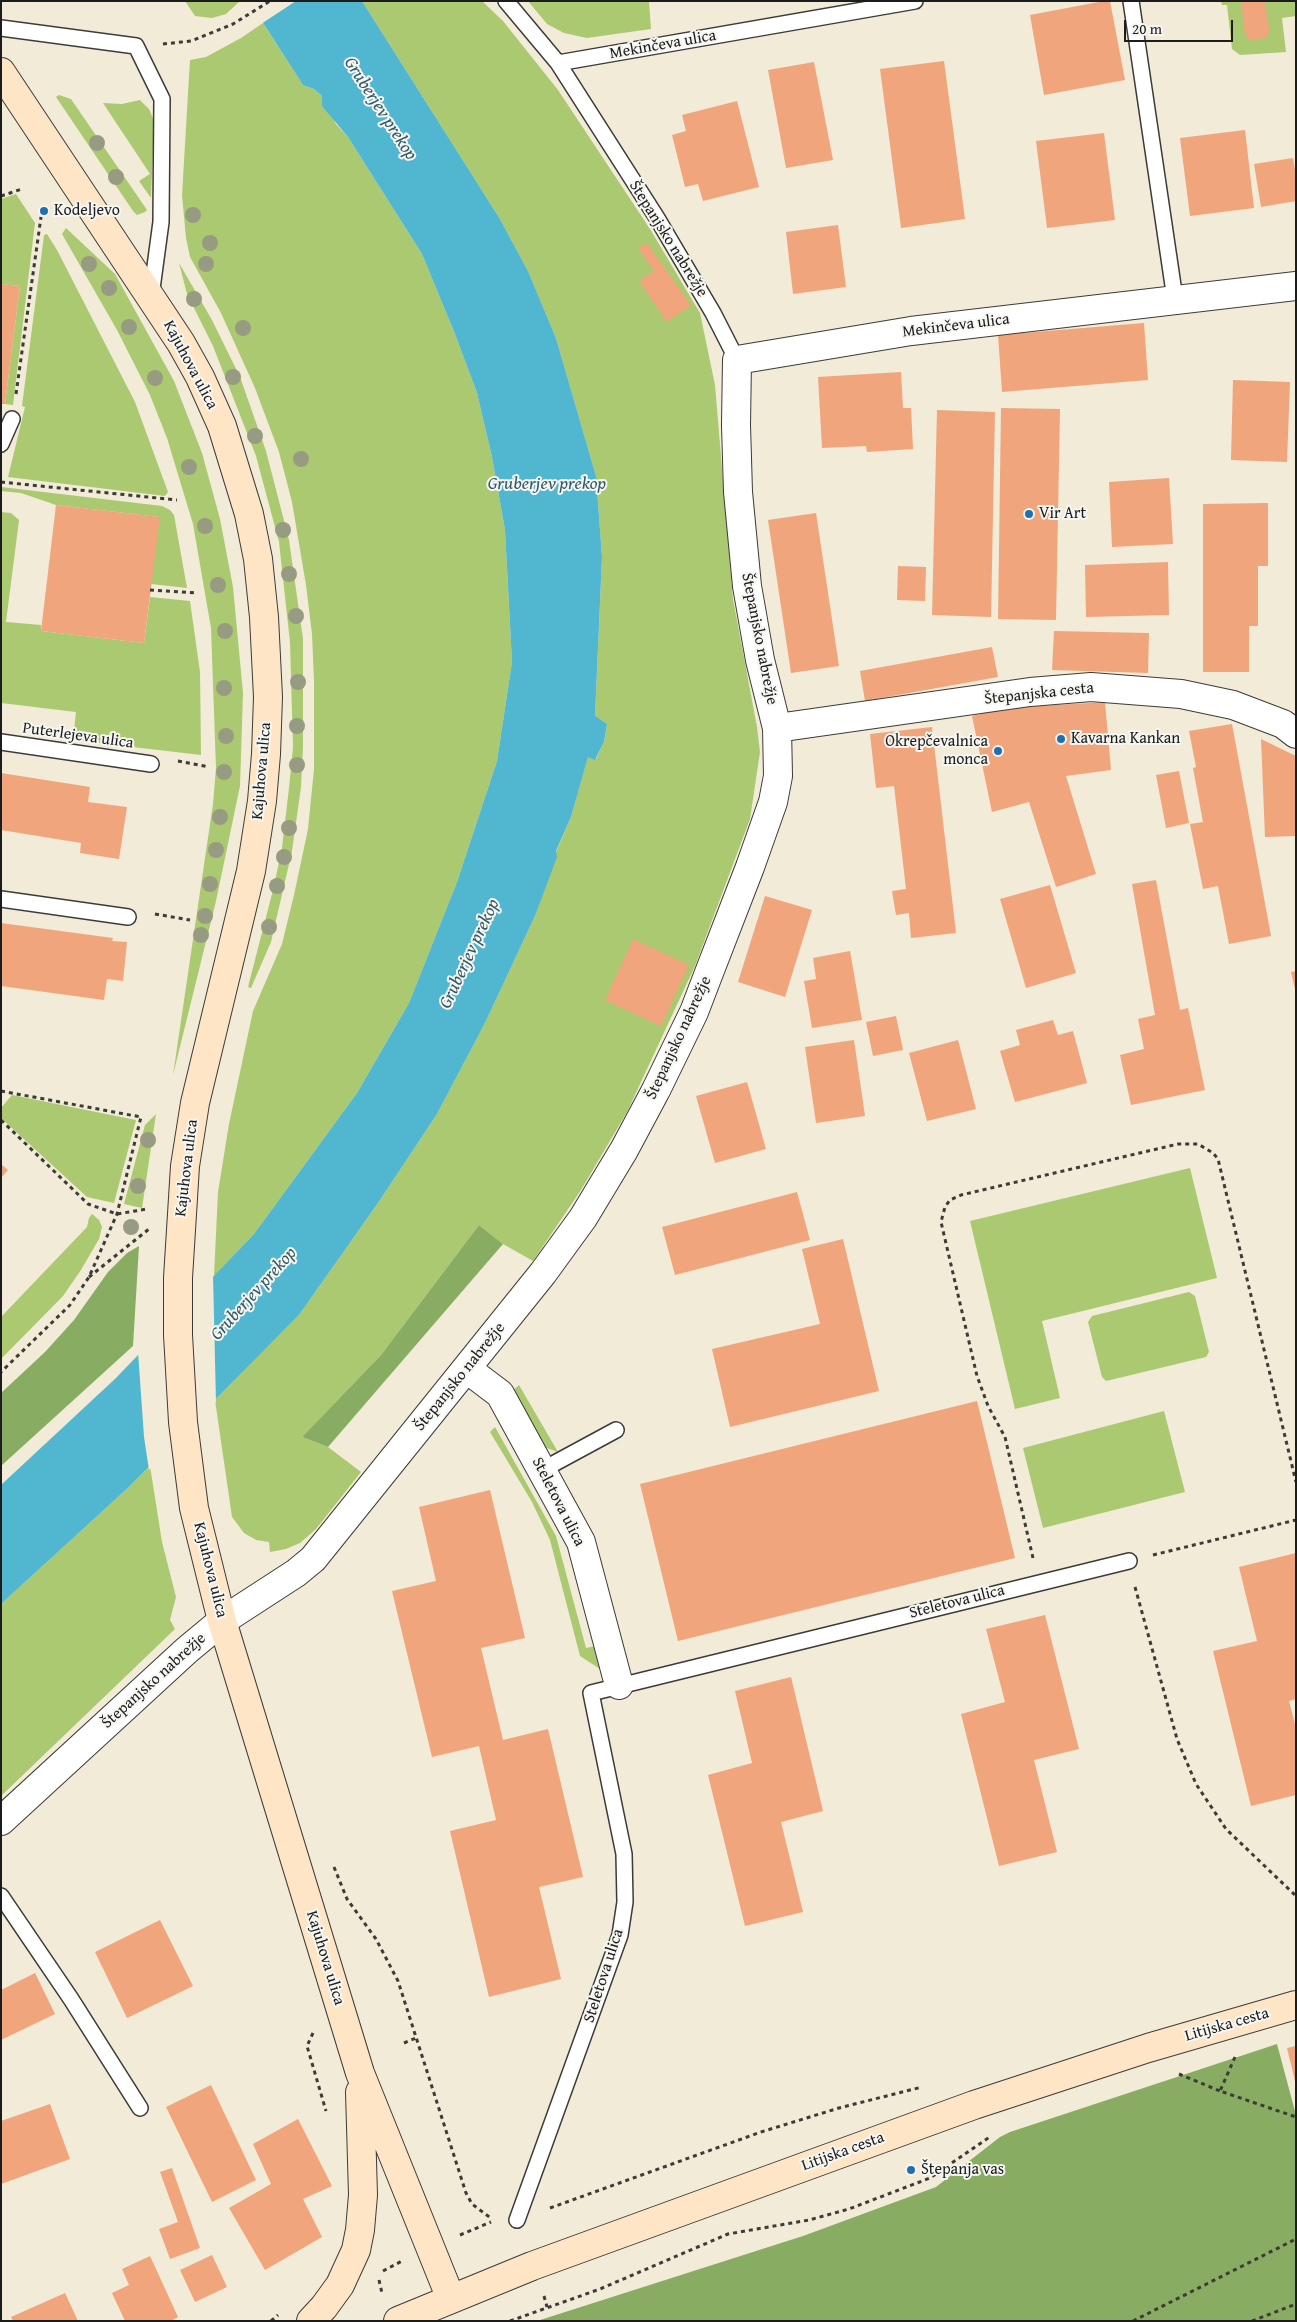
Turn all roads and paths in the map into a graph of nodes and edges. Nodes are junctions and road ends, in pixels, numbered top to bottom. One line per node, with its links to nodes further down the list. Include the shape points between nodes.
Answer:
1 (270, 1): 6 (path, via 233,24 191,41)
2 (506, 1): 7 (lane, Štepanjsko nabrežje)
3 (915, 1): 7 (lane, Mekinčeva ulica)
4 (1131, 1): 14 (lane)
5 (1, 28): 6 (lane)
6 (136, 46): 13 (lane, via 162,100 160,222)
7 (558, 63): 15 (lane, Štepanjsko nabrežje, via 657,218)
8 (1, 72): 13 (main road, Kajuhova ulica)
9 (22, 189): 10 (path)
10 (1, 196)
11 (41, 217): 16 (path)
12 (1296, 286): 14 (street, Mekinčeva ulica)
13 (151, 296): 32 (main road, Kajuhova ulica, via 200,377 237,470 258,559 266,656 266,754 262,801 251,871 195,1104)
14 (1175, 299): 15 (street, Mekinčeva ulica, via 911,331)
15 (737, 360): 22 (street, Štepanjsko nabrežje, via 738,492 747,586 760,660)
16 (12, 419): 17 (lane)
17 (1, 444)
18 (1, 482): 19 (path)
19 (177, 500)
20 (150, 590): 21 (path)
21 (197, 593)
22 (777, 728): 23 (street, Štepanjska cesta, via 1030,692 1091,688 1181,694 1233,705 1283,724); 36 (street, Štepanjsko nabrežje, via 778,776 773,802 694,1012 624,1150 583,1218)
23 (1296, 734)
24 (1, 742): 25 (lane, Puterlejeva ulica)
25 (151, 764)
26 (1, 899): 28 (lane)
27 (146, 913): 29 (path)
28 (128, 917)
29 (190, 920)
30 (1, 1091): 34 (path, via 142,1117)
31 (1, 1120): 34 (path, via 88,1204)
32 (182, 1202): 35 (path); 44 (main road, Kajuhova ulica, via 178,1344 182,1422 194,1508)
33 (147, 1209): 34 (path)
34 (117, 1214): 35 (path)
35 (89, 1277): 37 (path, via 64,1312)
36 (467, 1369): 39 (street, Steletova ulica, via 500,1394); 44 (street, Štepanjsko nabrežje, via 312,1559)
37 (1, 1372)
38 (616, 1430): 39 (lane)
39 (542, 1470): 45 (street, Steletova ulica, via 580,1542)
40 (1296, 1482): 43 (path, via 1218,1160 1213,1153 1198,1144 1178,1144 960,1194 944,1207 941,1222 977,1376 988,1406 1005,1437)
41 (1296, 1520): 42 (path)
42 (1129, 1562): 43 (lane, Steletova ulica); 49 (path, via 1177,1739 1196,1784 1226,1829)
43 (1039, 1582): 45 (lane, Steletova ulica)
44 (222, 1621): 46 (street, Štepanjsko nabrežje); 55 (main road, Kajuhova ulica)
45 (620, 1685): 61 (lane, Steletova ulica, via 591,1693 624,1854 626,1880 620,1935)
46 (1, 1821)
47 (333, 1863): 51 (path, via 347,1900 376,1939 398,1981)
48 (1, 1896): 58 (lane)
49 (1296, 1896)
50 (1296, 2005): 63 (main road, Litijska cesta, via 1148,2048 974,2105 742,2188)
51 (416, 2038): 52 (path); 61 (path, via 472,2204 494,2220)
52 (404, 2043)
53 (1228, 2054): 57 (path, Litijska cesta, via 1237,2052)
54 (1182, 2068): 57 (path, Litijska cesta, via 1172,2071)
55 (360, 2073): 63 (main road, Kajuhova ulica); 65 (main road, via 364,2195 360,2230 356,2250 340,2285)
56 (924, 2086): 61 (path, via 762,2132)
57 (1220, 2091): 59 (path)
58 (140, 2108)
59 (1296, 2117)
60 (998, 2131): 67 (path, via 930,2178 849,2210 728,2234 600,2289)
61 (517, 2220)
62 (1296, 2238): 68 (path)
63 (451, 2299): 66 (main road, Litijska cesta)
64 (1296, 2304): 69 (path)
65 (311, 2321)
66 (398, 2321)
67 (510, 2321)
68 (1133, 2321)
69 (1252, 2321)

